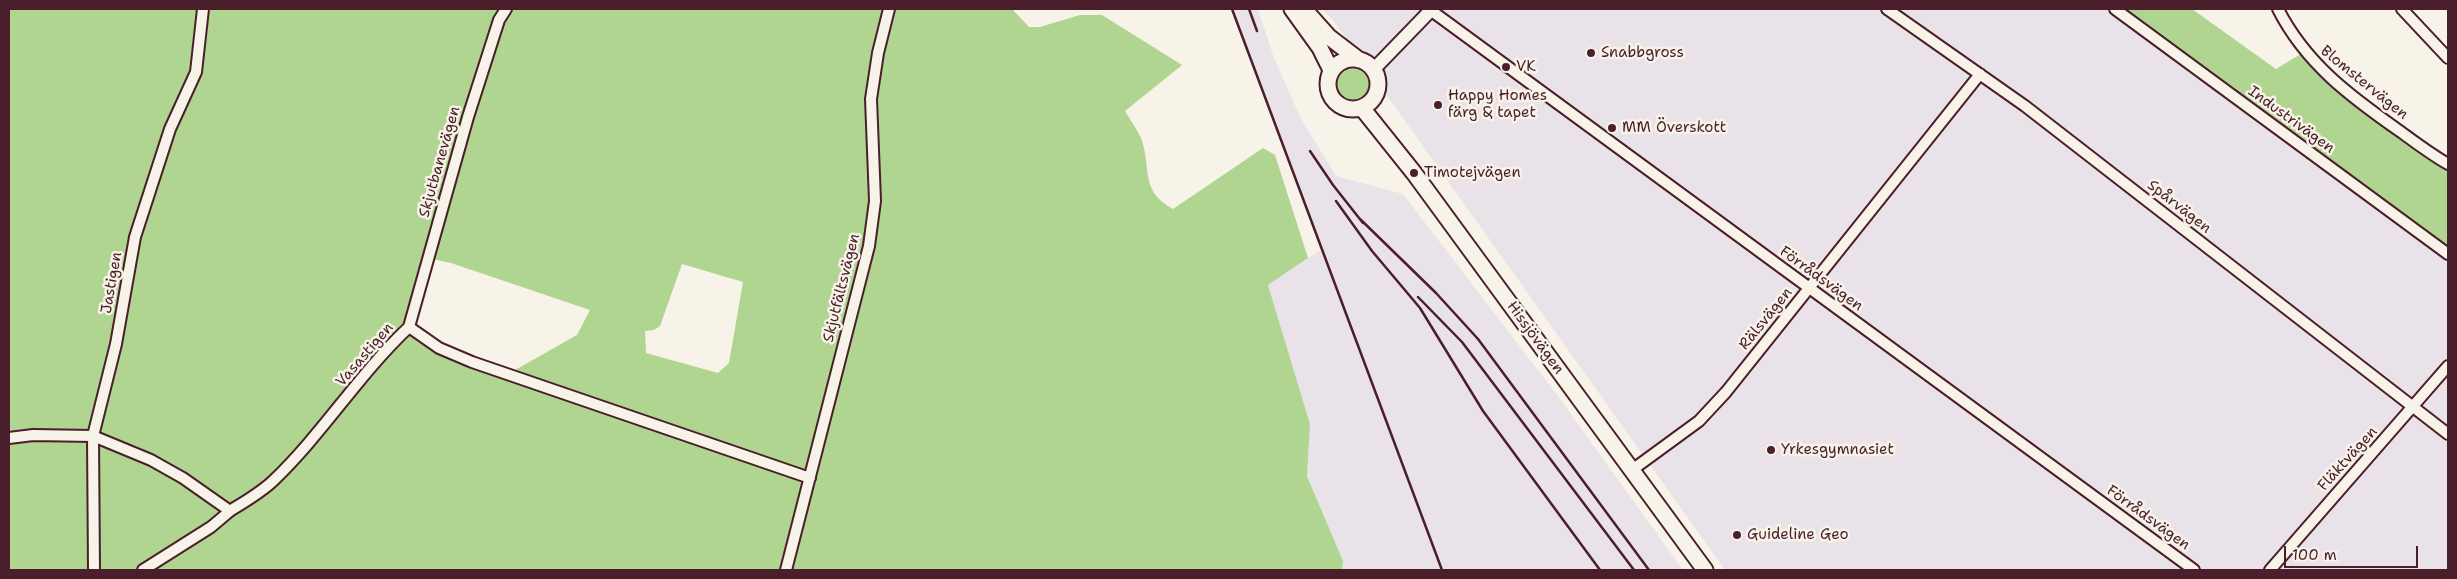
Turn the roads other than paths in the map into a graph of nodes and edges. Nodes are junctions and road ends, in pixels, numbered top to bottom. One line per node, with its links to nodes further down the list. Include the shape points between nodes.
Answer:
1 (203, 9): 24 (street, Jastigen, via 196,72 167,138 135,237 116,344)
2 (506, 9): 20 (street, Skjutbanevägen, via 499,20 468,117)
3 (890, 9): 27 (street, Skjutfältsvägen, via 870,99 875,201 873,224)
4 (1292, 9): 13 (main road, via 1320,48)
5 (1304, 9): 12 (main road, via 1329,37)
6 (1431, 9): 14 (street); 19 (street, Förrådsvägen)
7 (1887, 9): 15 (street, Spårvägen)
8 (2115, 9): 18 (street, Industrivägen)
9 (2278, 9): 17 (street, Blomstervägen, via 2289,31 2322,71 2388,123)
10 (2402, 9): 11 (street)
11 (2448, 58)
12 (1360, 60): 13 (main road, via 1346,60); 14 (main road)
13 (1331, 70): 16 (main road, via 1327,86 1334,102 1346,109)
14 (1374, 70): 16 (main road, via 1378,84 1376,93 1373,100)
15 (1980, 74): 19 (street, Rälsvägen); 22 (street, Spårvägen)
16 (1362, 108): 26 (main road, Hissjövägen, via 1420,181)
17 (2448, 164)
18 (2448, 254)
19 (1810, 289): 26 (street, Rälsvägen, via 1699,421); 33 (street, Förrådsvägen)
20 (409, 327): 27 (street, Vasastigen, via 440,348 472,362); 28 (street, Vasastigen, via 273,482)
21 (2448, 366): 22 (street, Fläktvägen)
22 (2413, 408): 23 (street, Spårvägen); 34 (street, Fläktvägen)
23 (2448, 434)
24 (93, 436): 25 (street); 28 (street, via 151,460); 29 (street, Jastigen)
25 (9, 438)
26 (1632, 470): 32 (main road, Hissjövägen)
27 (810, 478): 31 (street, Skjutfältsvägen)
28 (230, 511): 30 (street, Vasastigen, via 212,527)
29 (94, 570)
30 (143, 570)
31 (786, 570)
32 (1705, 570)
33 (2194, 570)
34 (2270, 570)

